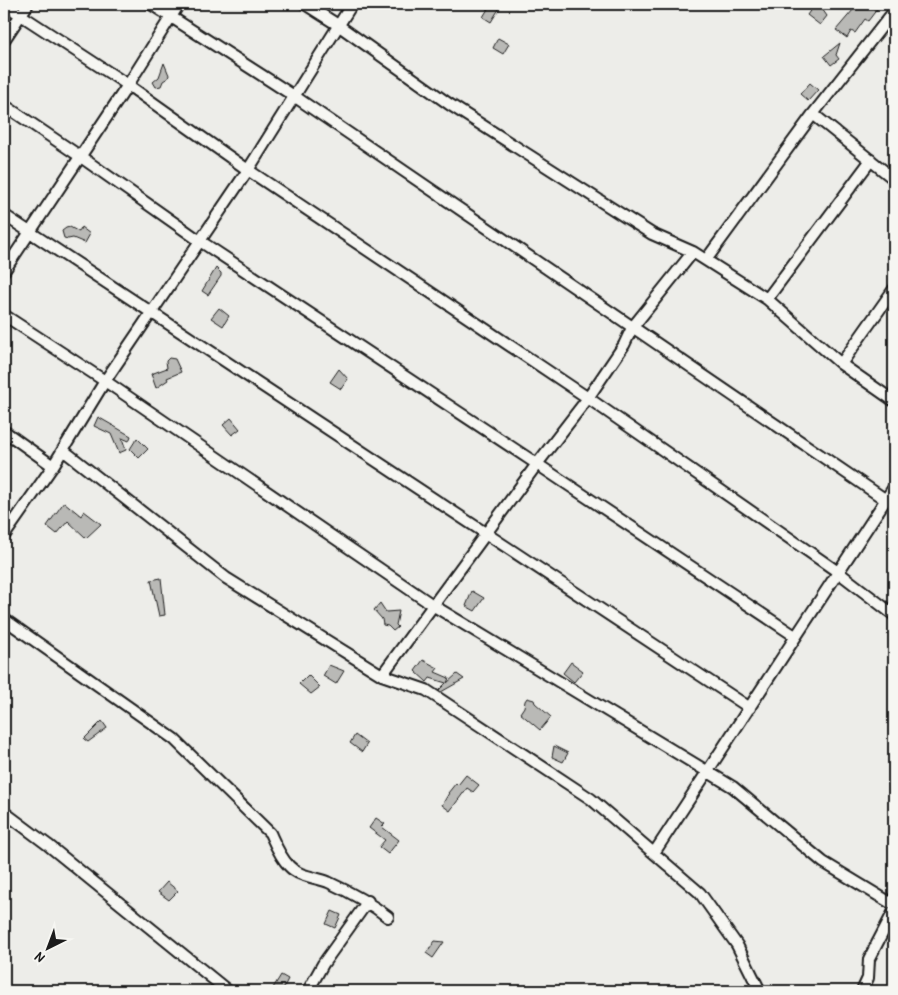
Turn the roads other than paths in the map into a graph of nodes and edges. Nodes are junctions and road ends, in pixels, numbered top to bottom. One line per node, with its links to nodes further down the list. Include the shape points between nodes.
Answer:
1 (4, 4): 8 (street)
2 (28, 4): 8 (street)
3 (151, 4): 9 (street)
4 (179, 4): 9 (street)
5 (305, 4): 10 (street)
6 (352, 4): 10 (street)
7 (894, 11): 15 (street)
8 (20, 15): 11 (street); 12 (street)
9 (170, 17): 12 (street); 13 (street)
10 (338, 25): 13 (street); 23 (street, via 449,104 652,234)
11 (4, 40)
12 (128, 85): 16 (street); 18 (street)
13 (294, 96): 18 (street); 30 (street)
14 (4, 105): 16 (street)
15 (812, 114): 17 (street); 24 (street)
16 (81, 157): 21 (street); 22 (street)
17 (871, 160): 19 (street); 27 (street)
18 (248, 170): 22 (street); 33 (street)
19 (894, 179)
20 (4, 215): 21 (street)
21 (30, 233): 25 (street); 28 (street)
22 (200, 241): 28 (street); 37 (street)
23 (694, 252): 24 (street); 30 (street)
24 (706, 260): 27 (street)
25 (4, 271)
26 (894, 289): 31 (street)
27 (767, 299): 31 (street)
28 (152, 312): 32 (street); 42 (street)
29 (4, 315): 32 (street)
30 (632, 328): 33 (street); 40 (street)
31 (841, 364): 34 (street)
32 (105, 381): 36 (street); 45 (street)
33 (588, 398): 37 (street); 44 (street)
34 (894, 401)
35 (4, 431): 38 (street)
36 (63, 450): 38 (street); 49 (street, via 226,578)
37 (537, 464): 42 (street); 48 (street)
38 (53, 466): 41 (street)
39 (894, 487): 40 (street)
40 (886, 500): 44 (street)
41 (8, 521): 43 (street)
42 (486, 534): 45 (street); 50 (street)
43 (4, 536)
44 (838, 572): 46 (street); 48 (street)
45 (434, 606): 49 (street); 51 (street)
46 (894, 616)
47 (4, 619): 54 (street, via 174,739 270,833 290,867)
48 (795, 636): 50 (street)
49 (382, 676): 53 (street, via 426,690 592,799)
50 (750, 708): 51 (street)
51 (708, 771): 53 (street); 55 (street, via 733,787 823,862)
52 (4, 812): 58 (street)
53 (654, 853): 60 (street, via 700,893 737,945)
54 (368, 902): 57 (street); 59 (street, via 323,964)
55 (894, 905)
56 (894, 911): 61 (street, via 869,959 868,978)
57 (388, 917)
58 (228, 991)
59 (308, 991)
60 (760, 991)
61 (862, 991)

